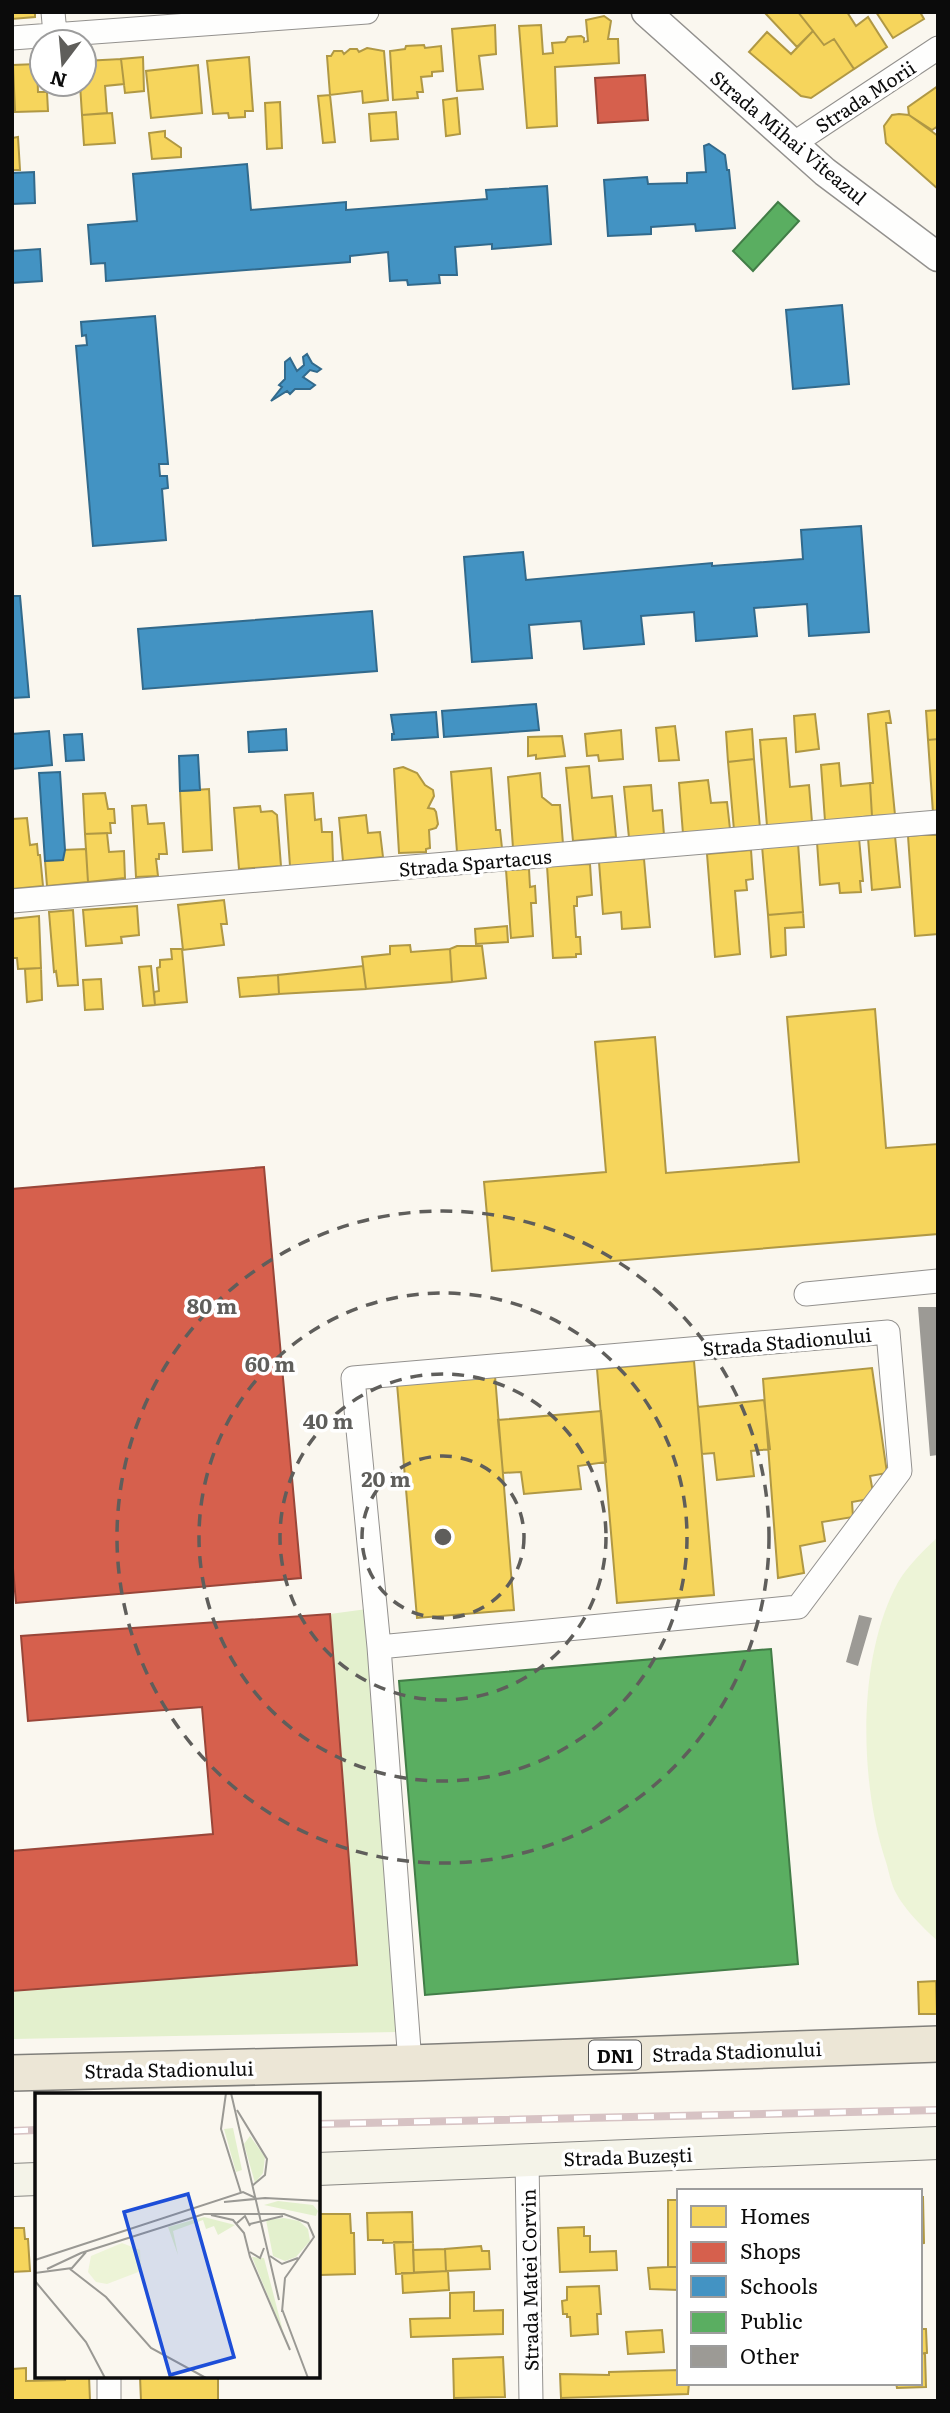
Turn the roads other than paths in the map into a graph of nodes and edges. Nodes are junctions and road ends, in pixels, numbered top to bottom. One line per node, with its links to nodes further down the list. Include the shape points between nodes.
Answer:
1 (367, 12): 3 (street)
2 (646, 12): 6 (street, Strada Mihai Viteazul)
3 (54, 23): 4 (street)
4 (12, 38)
5 (938, 48): 6 (street, Strada Morii)
6 (793, 144): 7 (street, Strada Mihai Viteazul)
7 (938, 257)
8 (938, 822): 9 (street, Strada Spartacus)
9 (12, 901)
10 (938, 1281): 11 (street)
11 (806, 1293)
12 (379, 1647): 12 (street, Strada Stadionului, via 353,1378 888,1332 900,1471 798,1607); 14 (street, Strada Stadionului)
13 (938, 2045): 14 (main road, Strada Stadionului / DN1)
14 (410, 2063): 15 (main road, Strada Stadionului / DN1)
15 (12, 2073)
16 (938, 2143): 17 (main road, Strada Buzești)
17 (527, 2160): 18 (main road, Strada Buzești); 23 (street, Strada Matei Corvin)
18 (320, 2169)
19 (35, 2179): 20 (main road)
20 (12, 2180)
21 (109, 2378): 22 (street)
22 (109, 2401)
23 (531, 2401)

